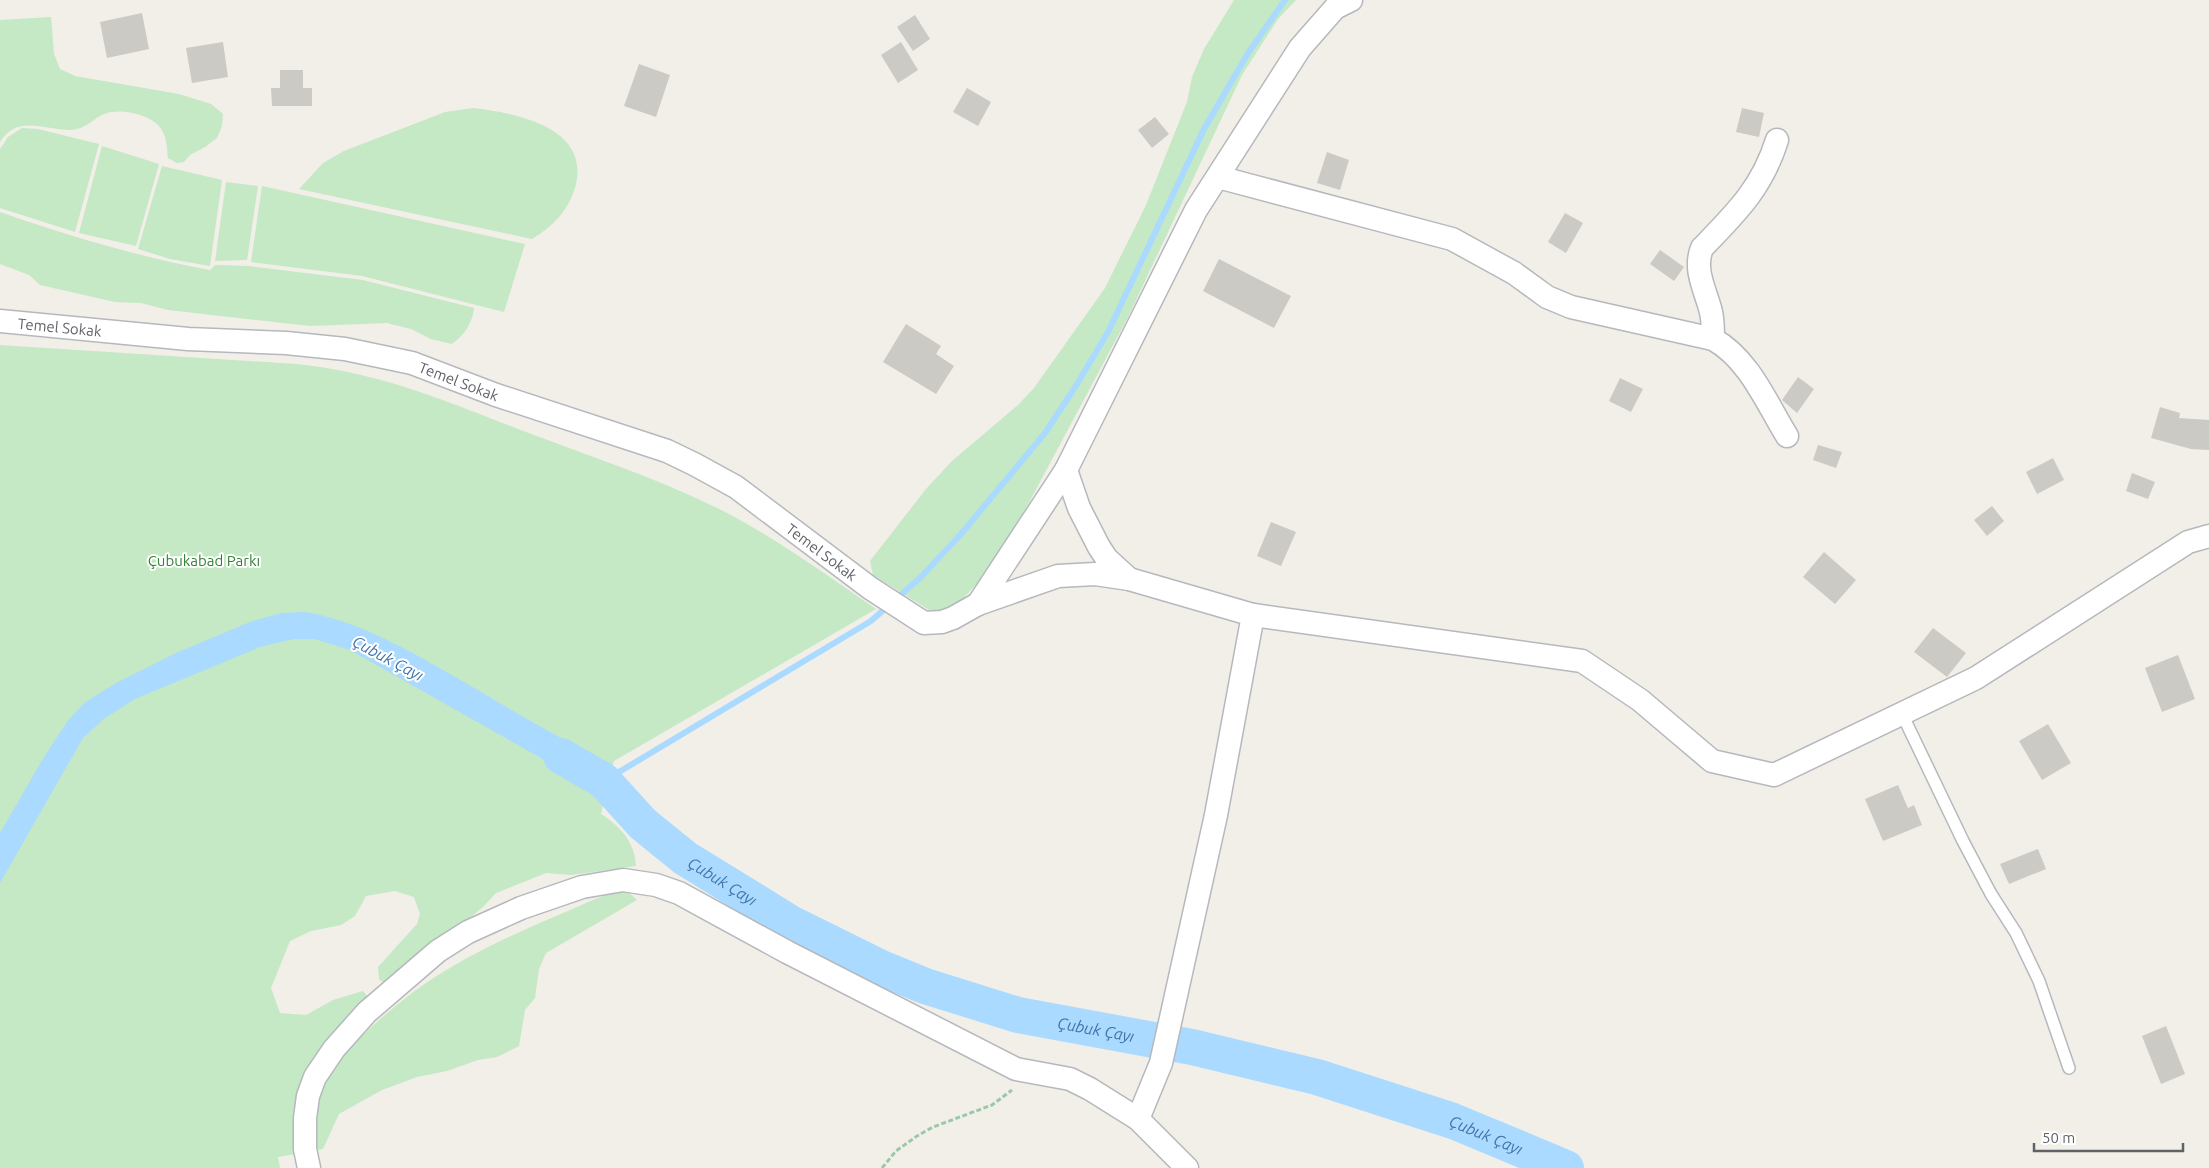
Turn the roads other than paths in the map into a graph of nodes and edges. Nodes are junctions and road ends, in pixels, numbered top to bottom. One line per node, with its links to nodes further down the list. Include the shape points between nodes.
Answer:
1 (1351, 0): 3 (street, via 1335,8 1300,48)
2 (1777, 140): 5 (street, via 1754,192 1702,248 1699,256 1698,268 1712,314)
3 (1218, 177): 5 (street, via 1452,239 1514,273 1547,297 1570,307); 7 (street, via 1196,210)
4 (0, 321): 10 (street, Temel Sokak, via 188,339 345,349 412,363 496,395 667,451 694,464 736,487 870,588 924,623 947,620)
5 (1713, 339): 6 (street, via 1740,360)
6 (1787, 436)
7 (1066, 470): 9 (street, via 1079,508 1099,547); 10 (street)
8 (2209, 536): 12 (street, via 2188,542 1976,678)
9 (1129, 579): 10 (street, via 1095,574 1058,576); 11 (street)
10 (978, 604)
11 (1253, 615): 12 (street, via 1582,661 1640,700 1712,761 1774,775); 14 (street, via 1216,816 1160,1063)
12 (1902, 714): 13 (lane, via 1963,841 2016,933 2039,981)
13 (2069, 1068)
14 (1138, 1119): 15 (street, via 1070,1079 1036,1074 991,1057 679,894 623,880 603,882 521,908 468,932 438,951 367,1012 334,1049 315,1077 305,1118); 16 (street)
15 (309, 1168)
16 (1187, 1168)

